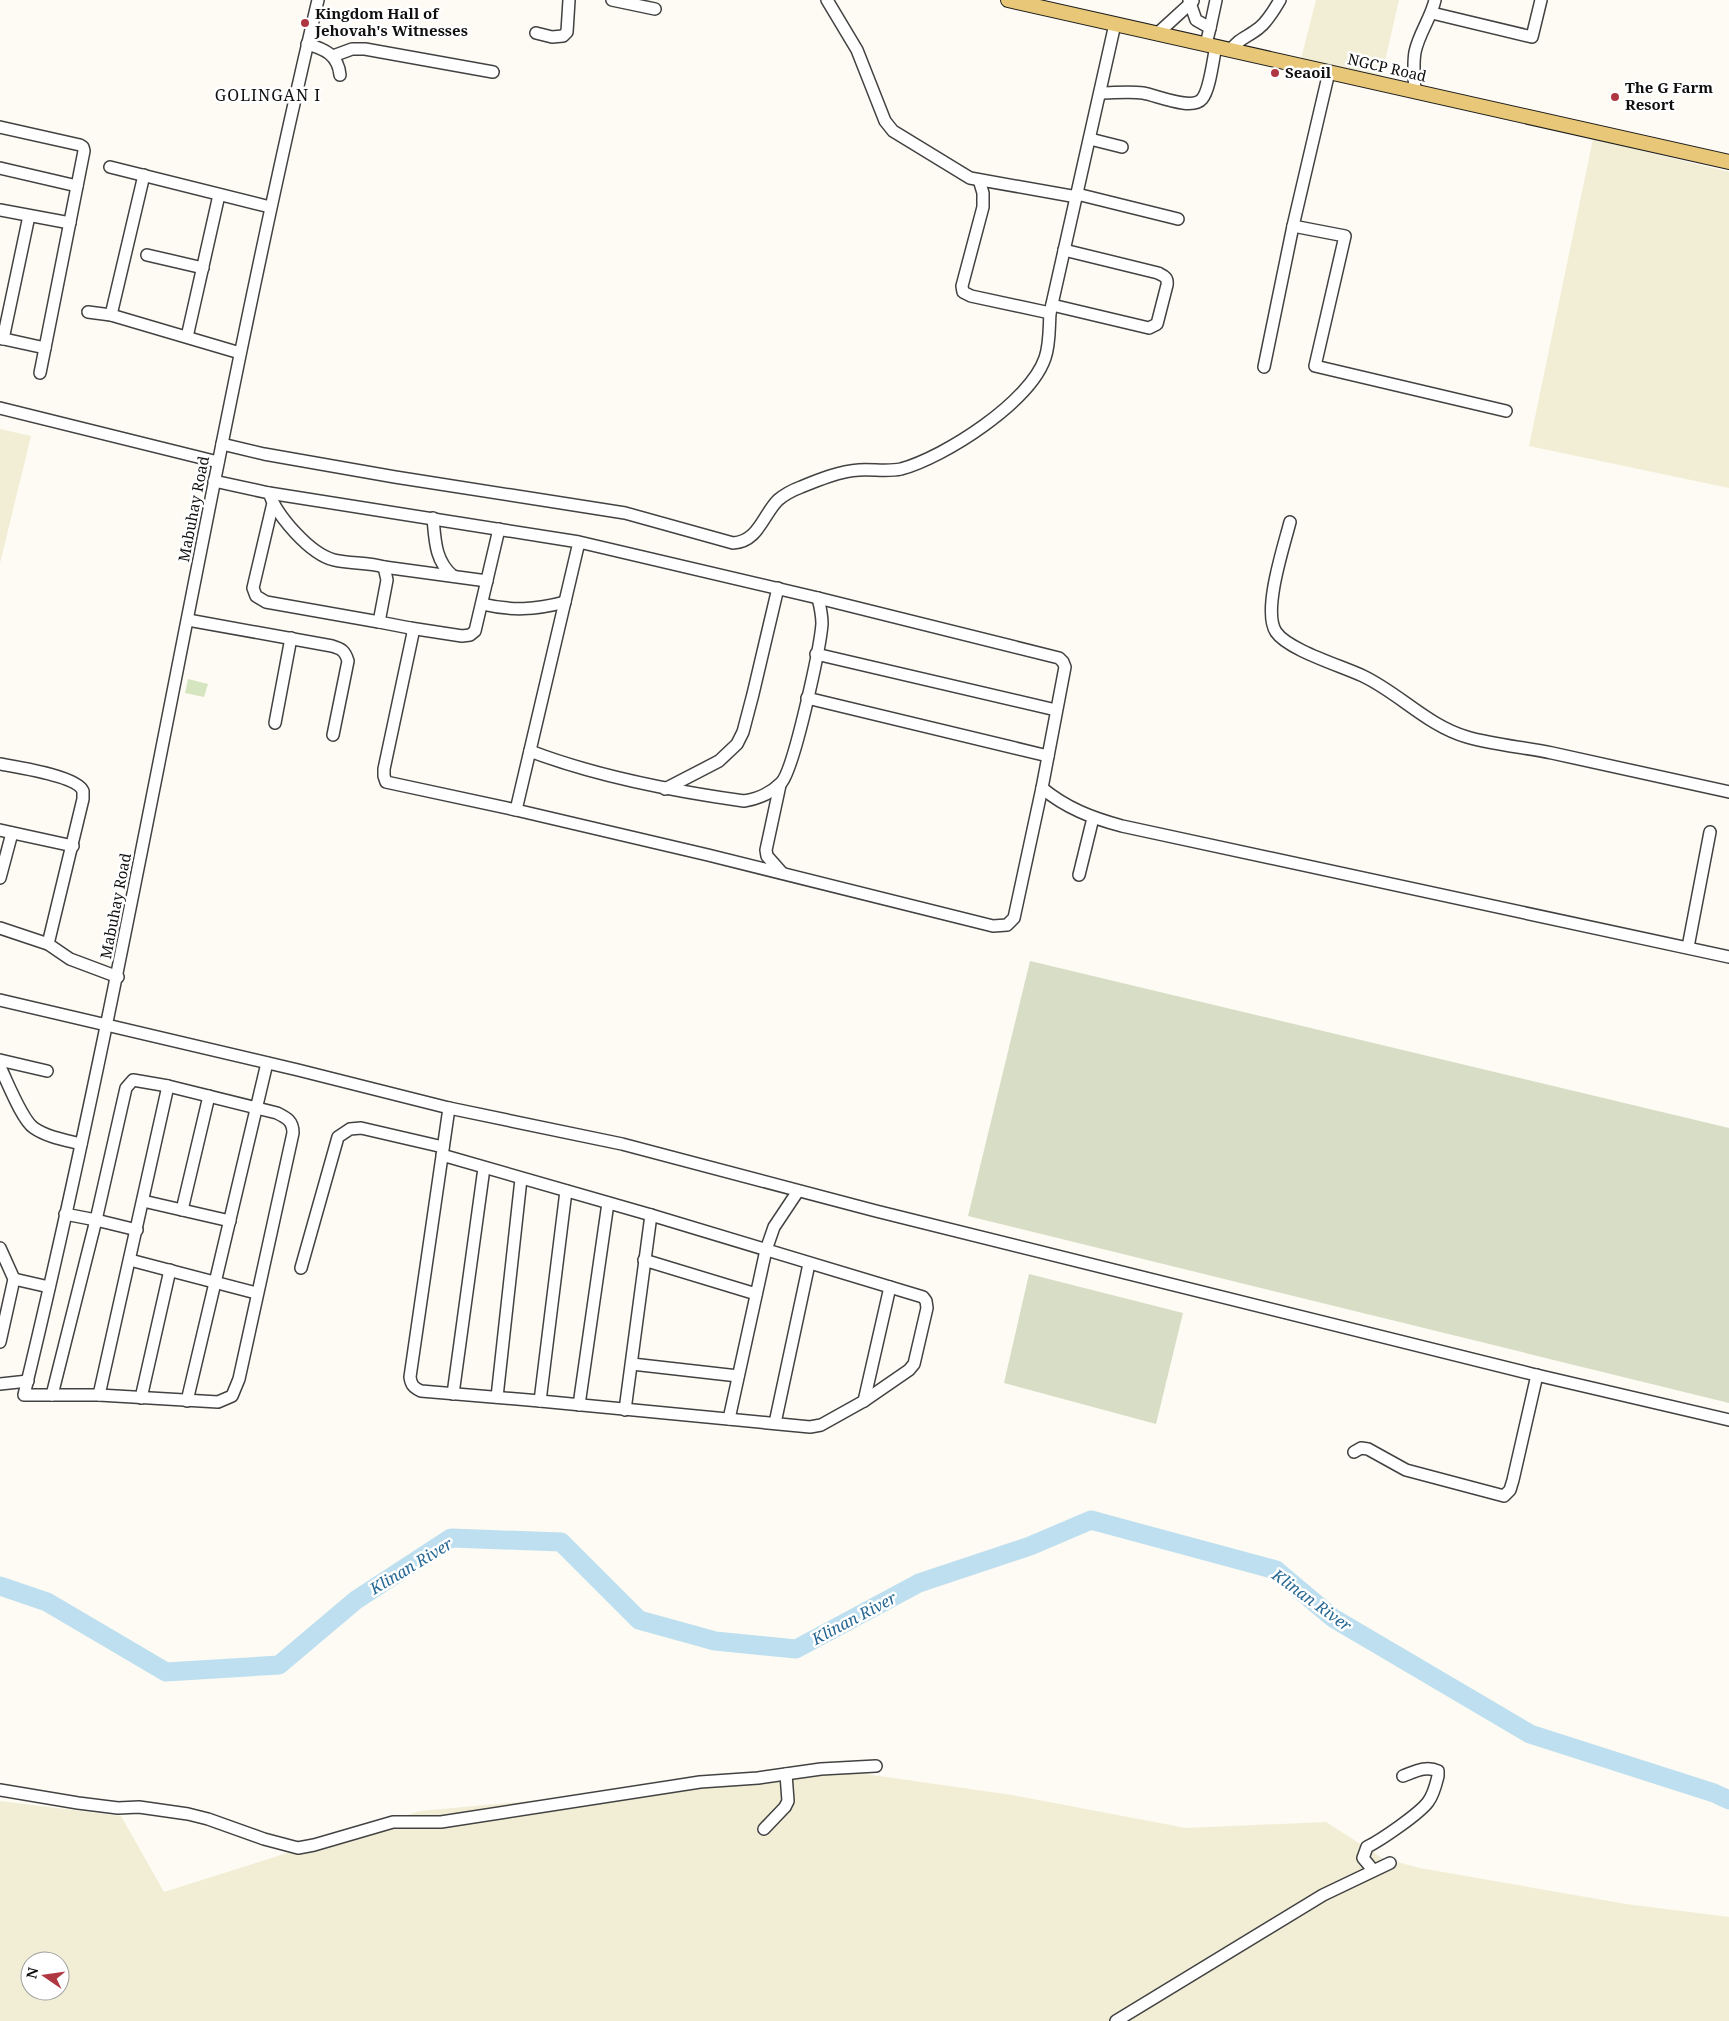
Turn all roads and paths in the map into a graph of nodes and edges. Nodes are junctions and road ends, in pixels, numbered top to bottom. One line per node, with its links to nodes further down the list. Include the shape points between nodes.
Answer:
1 (318, 0): 17 (street, Mabuhay Road)
2 (569, 0): 15 (street, via 567,32 563,36)
3 (612, 0): 11 (street)
4 (827, 0): 33 (street, via 857,50 885,121 893,131 958,171)
5 (1008, 0): 13 (main road, NGCP Road)
6 (1216, 0): 14 (street)
7 (1280, 0): 19 (street, via 1265,22 1236,42)
8 (1435, 0): 12 (street)
9 (1541, 0): 12 (street, via 1532,37)
10 (1191, 1): 14 (street, via 1196,20); 16 (street)
11 (655, 9)
12 (1432, 14): 24 (street, via 1416,51)
13 (1115, 24): 16 (main road, NGCP Road); 25 (street)
14 (1210, 28): 18 (street)
15 (536, 33)
16 (1158, 33): 18 (main road, NGCP Road)
17 (307, 44): 20 (street, via 322,48); 37 (street, Mabuhay Road)
18 (1211, 45): 19 (main road, NGCP Road); 25 (street, via 1206,93 1197,103 1182,103 1136,92)
19 (1231, 50): 22 (main road, NGCP Road)
20 (333, 56): 21 (street, via 352,49 366,49); 23 (street)
21 (493, 72)
22 (1329, 72): 24 (main road, NGCP Road); 42 (street)
23 (340, 74)
24 (1415, 91): 29 (main road, NGCP Road)
25 (1100, 93): 27 (street)
26 (0, 127): 34 (street, via 82,146 84,151)
27 (1090, 139): 28 (street); 36 (street)
28 (1122, 147)
29 (1729, 162)
30 (110, 167): 32 (street)
31 (0, 168): 34 (street)
32 (144, 175): 35 (street); 48 (street)
33 (979, 180): 36 (street); 46 (street, via 983,206 963,292 980,298)
34 (77, 186): 41 (street)
35 (219, 195): 37 (street); 45 (street)
36 (1077, 196): 40 (street); 43 (street)
37 (270, 207): 52 (street, Mabuhay Road)
38 (0, 210): 39 (street)
39 (29, 216): 41 (street); 50 (street)
40 (1178, 219)
41 (70, 223): 51 (street)
42 (1293, 226): 53 (street); 56 (street, via 1345,236 1315,366)
43 (1064, 250): 46 (street); 46 (street, via 1166,276 1167,285 1157,324 1149,328)
44 (148, 255): 45 (street)
45 (203, 268): 49 (street)
46 (1051, 309): 57 (street, via 1048,348 1042,366 1028,389 1005,410 923,461 892,470 849,471 800,487 777,501 751,537 739,542 725,542 625,513 395,477)
47 (88, 312): 48 (street)
48 (111, 315): 49 (street)
49 (187, 337): 52 (street)
50 (2, 339): 51 (street)
51 (45, 348): 54 (street)
52 (240, 353): 57 (street, Mabuhay Road)
53 (1264, 367)
54 (40, 373)
55 (0, 408): 58 (street)
56 (1506, 411)
57 (222, 444): 58 (street, Mabuhay Road)
58 (218, 462): 59 (street, Mabuhay Road)
59 (214, 481): 60 (street); 72 (street, Mabuhay Road)
60 (271, 498): 61 (street); 65 (street, via 303,541 322,556 336,561); 73 (street, via 254,588 256,596 266,602)
61 (433, 518): 63 (street); 66 (street, via 436,551 446,571)
62 (1290, 522): 87 (street, via 1270,604 1276,632 1293,646 1384,687 1449,730 1467,737)
63 (499, 529): 64 (street); 67 (street)
64 (579, 542): 68 (street); 70 (street)
65 (384, 566): 66 (street); 73 (street, via 387,580)
66 (453, 576): 67 (street)
67 (487, 581): 71 (street)
68 (778, 588): 69 (street); 86 (street, via 753,694 737,744 719,761)
69 (818, 598): 76 (street, via 822,624); 78 (street, via 1059,658 1064,667)
70 (566, 602): 71 (street, via 541,609); 81 (street)
71 (482, 604): 74 (street, via 475,631 470,636)
72 (188, 620): 75 (street); 101 (street, Mabuhay Road)
73 (379, 622): 74 (street)
74 (410, 628): 88 (street, via 412,639 384,769 386,782)
75 (291, 638): 79 (street); 80 (street, via 332,646 346,654 348,661)
76 (816, 654): 77 (street); 78 (street)
77 (807, 698): 82 (street); 84 (street, via 788,771)
78 (1056, 710): 82 (street)
79 (275, 723)
80 (332, 735)
81 (530, 751): 86 (street, via 557,762); 88 (street)
82 (1048, 756): 85 (street)
83 (0, 764): 93 (street, via 63,778 83,791)
84 (780, 785): 86 (street, via 744,801); 94 (street, via 766,850 767,856)
85 (1042, 788): 89 (street, via 1056,800); 94 (street, via 1014,918 1007,926 993,926)
86 (665, 789)
87 (1729, 792)
88 (516, 810): 94 (street)
89 (1092, 818): 95 (street); 99 (street)
90 (0, 830): 92 (street)
91 (1710, 832): 99 (street)
92 (12, 833): 93 (street); 96 (street)
93 (73, 846): 98 (street)
94 (783, 873)
95 (1080, 875)
96 (0, 878)
97 (0, 928): 98 (street)
98 (48, 944): 101 (street, via 70,958)
99 (1688, 947): 100 (street)
100 (1729, 957)
101 (118, 977): 103 (street, Mabuhay Road)
102 (0, 1000): 103 (street)
103 (107, 1025): 105 (street); 112 (street, Mabuhay Road)
104 (0, 1060): 107 (street)
105 (267, 1063): 110 (street); 111 (street)
106 (0, 1067): 112 (street, via 32,1126 41,1132)
107 (47, 1071)
108 (168, 1086): 109 (street); 118 (street); 123 (street, via 134,1080 126,1088)
109 (209, 1096): 110 (street); 120 (street)
110 (257, 1108): 124 (street); 137 (street, via 284,1116 293,1126 293,1133)
111 (449, 1108): 113 (street); 117 (street, via 622,1144)
112 (81, 1144): 121 (street, Mabuhay Road)
113 (443, 1151): 114 (street); 131 (street, via 361,1128 350,1128 338,1137); 145 (street, via 410,1377 415,1388 422,1391)
114 (484, 1168): 115 (street); 145 (street)
115 (521, 1179): 116 (street); 148 (street)
116 (566, 1191): 119 (street); 151 (street)
117 (798, 1191): 127 (street, via 774,1227); 141 (street)
118 (143, 1201): 120 (street); 125 (street)
119 (608, 1203): 122 (street); 153 (street)
120 (182, 1210): 124 (street)
121 (65, 1214): 123 (street); 135 (street, Mabuhay Road)
122 (651, 1216): 127 (street); 129 (street)
123 (96, 1220): 125 (street); 146 (street)
124 (230, 1221): 134 (street)
125 (137, 1230): 128 (street)
126 (0, 1248): 133 (street)
127 (766, 1250): 130 (street); 138 (street)
128 (130, 1260): 132 (street); 147 (street)
129 (644, 1260): 138 (street); 140 (street)
130 (809, 1264): 136 (street); 157 (street)
131 (301, 1268)
132 (170, 1270): 134 (street); 149 (street)
133 (14, 1279): 135 (street); 139 (street)
134 (216, 1282): 137 (street); 150 (street)
135 (49, 1287): 143 (street, Mabuhay Road)
136 (890, 1287): 152 (street); 152 (street, via 923,1297 927,1308 912,1367)
137 (256, 1293): 150 (street, via 232,1396 218,1402)
138 (756, 1294): 142 (street)
139 (0, 1342)
140 (632, 1364): 142 (street); 154 (street)
141 (1537, 1375): 156 (street); 158 (street, via 1513,1480 1506,1496 1406,1470 1368,1449)
142 (738, 1376): 155 (street)
143 (28, 1381): 144 (street); 146 (street, via 24,1395)
144 (0, 1384)
145 (453, 1394): 148 (street)
146 (52, 1395): 147 (street)
147 (99, 1395): 149 (street)
148 (497, 1397): 151 (street)
149 (141, 1398): 150 (street)
150 (187, 1401)
151 (540, 1401): 153 (street)
152 (864, 1401): 157 (street, via 816,1427)
153 (579, 1405): 154 (street)
154 (625, 1410): 155 (street)
155 (729, 1419): 157 (street)
156 (1729, 1420)
157 (774, 1423)
158 (1354, 1452)
159 (876, 1766): 160 (street)
160 (786, 1774): 162 (street, via 700,1782 441,1822 393,1822 298,1848 188,1814 78,1803); 163 (street, via 788,1801)
161 (1403, 1776): 165 (street, via 1422,1769 1438,1772 1430,1800 1422,1809 1367,1847 1363,1858)
162 (0, 1790)
163 (764, 1829)
164 (1390, 1863): 165 (street)
165 (1373, 1870): 166 (street, via 1323,1895)
166 (1116, 2021)

